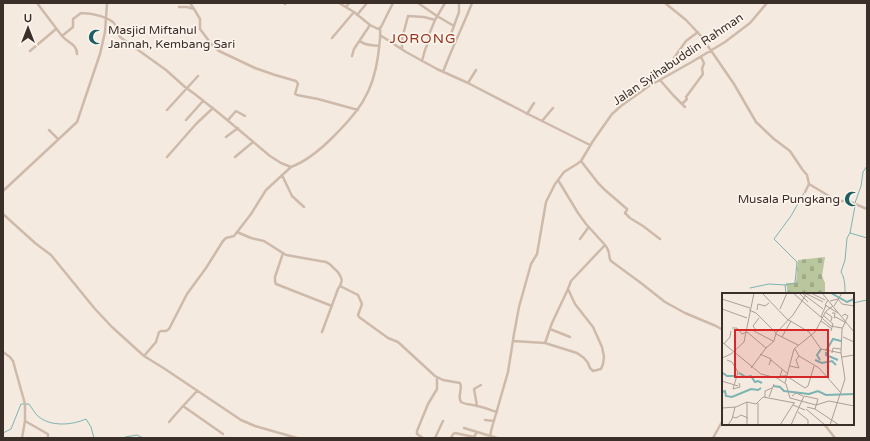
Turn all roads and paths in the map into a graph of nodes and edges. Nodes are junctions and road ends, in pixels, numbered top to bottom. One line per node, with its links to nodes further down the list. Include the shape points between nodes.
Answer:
1 (37, 3): 25 (street)
2 (107, 3): 20 (street)
3 (190, 3): 16 (street)
4 (339, 3): 15 (street)
5 (349, 3): 15 (street)
6 (367, 3): 18 (street)
7 (393, 3): 24 (street)
8 (418, 3): 19 (street)
9 (445, 3): 19 (street)
10 (460, 3): 23 (street)
11 (472, 3): 42 (street)
12 (665, 3): 26 (street)
13 (766, 3): 35 (street, Jalan Syihabuddin Rahman, via 750,23)
14 (179, 7): 16 (street)
15 (346, 7): 17 (street)
16 (194, 9): 54 (street, via 200,19 200,29 219,51 255,68 296,81 296,95)
17 (354, 12): 18 (street); 30 (street)
18 (357, 14): 22 (street)
19 (437, 16): 21 (street); 23 (street)
20 (106, 18): 29 (street, via 81,13 73,19 73,27); 46 (street, via 115,24 120,37); 63 (street, via 98,61 80,116)
21 (435, 20): 33 (street, via 408,16); 39 (street)
22 (370, 25): 24 (street); 31 (street)
23 (454, 26): 27 (street)
24 (380, 28): 28 (street)
25 (56, 29): 29 (street); 34 (street)
26 (698, 32): 35 (street); 40 (street, via 686,42)
27 (451, 34)
28 (380, 35): 32 (street); 33 (street)
29 (62, 36): 36 (street, via 76,47)
30 (332, 38)
31 (360, 41): 32 (street); 37 (street)
32 (379, 46): 54 (street, via 375,74)
33 (402, 49): 39 (street)
34 (30, 51)
35 (711, 51): 38 (street, Jalan Syihabuddin Rahman); 72 (street, via 756,122 790,151 807,174)
36 (77, 54)
37 (352, 56)
38 (702, 57): 44 (street, Jalan Syihabuddin Rahman); 49 (street, via 703,74)
39 (422, 61): 42 (street)
40 (671, 62)
41 (476, 70): 45 (street)
42 (442, 72): 45 (street)
43 (198, 76): 46 (street)
44 (660, 80): 49 (street); 65 (street, Jalan Syihabuddin Rahman, via 618,108)
45 (468, 83): 55 (street)
46 (187, 88): 47 (street); 53 (street)
47 (203, 101): 51 (street); 57 (street)
48 (534, 103): 55 (street)
49 (682, 104): 50 (street)
50 (685, 107)
51 (213, 108): 58 (street); 66 (street)
52 (553, 108): 59 (street)
53 (167, 110)
54 (358, 110): 69 (street, via 319,151)
55 (528, 114): 59 (street)
56 (245, 116): 58 (street, via 236,111)
57 (186, 120)
58 (228, 120): 60 (street)
59 (542, 121): 65 (street)
60 (238, 128): 62 (street); 64 (street)
61 (49, 130): 63 (street)
62 (226, 137)
63 (58, 140): 73 (street)
64 (254, 142): 67 (street); 69 (street, via 275,159)
65 (590, 145): 68 (street, Jalan Syihabuddin Rahman)
66 (167, 157)
67 (235, 157)
68 (581, 161): 71 (street, Jalan Syihabuddin Rahman, via 564,172); 81 (street, via 598,183 627,209 627,216)
69 (292, 167): 70 (street)
70 (282, 175): 75 (street, via 292,196); 79 (street, via 266,190)
71 (558, 180): 78 (street); 91 (street, Jalan Syihabuddin Rahman, via 546,202 537,254 531,264)
72 (809, 184): 74 (street); 76 (street, via 834,199)
73 (3, 191)
74 (805, 192)
75 (304, 207)
76 (867, 210)
77 (3, 214): 94 (street, via 51,255 95,309)
78 (588, 228): 80 (street); 82 (street)
79 (236, 232): 83 (street, via 263,240); 94 (street, via 223,241 187,294 169,328 159,332 156,342)
80 (580, 239)
81 (660, 239)
82 (605, 245): 85 (street, via 571,281); 88 (street, via 610,252 611,261 664,302)
83 (283, 253): 84 (street, via 329,263 341,276); 86 (street, via 275,277 276,284)
84 (340, 286): 86 (street); 95 (street, via 359,296 362,304 359,318 398,342)
85 (568, 289): 87 (street); 92 (street, via 574,304 593,327 602,347 602,367 594,371 580,354)
86 (332, 306): 89 (street)
87 (550, 329): 90 (street); 92 (street)
88 (722, 329)
89 (322, 332)
90 (570, 336)
91 (512, 341): 92 (street); 100 (street, Jalan Syihabuddin Rahman, via 508,370)
92 (545, 343)
93 (3, 352): 104 (street, via 11,359 15,368 26,408)
94 (144, 356): 97 (street)
95 (437, 378): 99 (street, via 460,383 460,401); 115 (street, via 437,389 417,431)
96 (481, 385): 99 (street, via 474,390)
97 (197, 391): 98 (street); 114 (street, via 243,421)
98 (183, 406): 105 (street); 110 (street)
99 (477, 406): 100 (street)
100 (497, 412): 103 (street, Jalan Syihabuddin Rahman)
101 (484, 420): 103 (street)
102 (443, 421): 116 (street)
103 (494, 421): 111 (street, Jalan Syihabuddin Rahman)
104 (25, 422): 112 (street); 113 (street, via 48,434)
105 (170, 422)
106 (722, 422): 119 (street)
107 (825, 425): 120 (street)
108 (464, 428): 109 (street)
109 (477, 432): 111 (street); 117 (street, via 474,437 455,433)
110 (223, 434)
111 (490, 437): 118 (street)
112 (22, 438)
113 (48, 438)
114 (297, 438)
115 (423, 438)
116 (435, 438)
117 (451, 438)
118 (497, 438)
119 (713, 438)
120 (835, 438)

